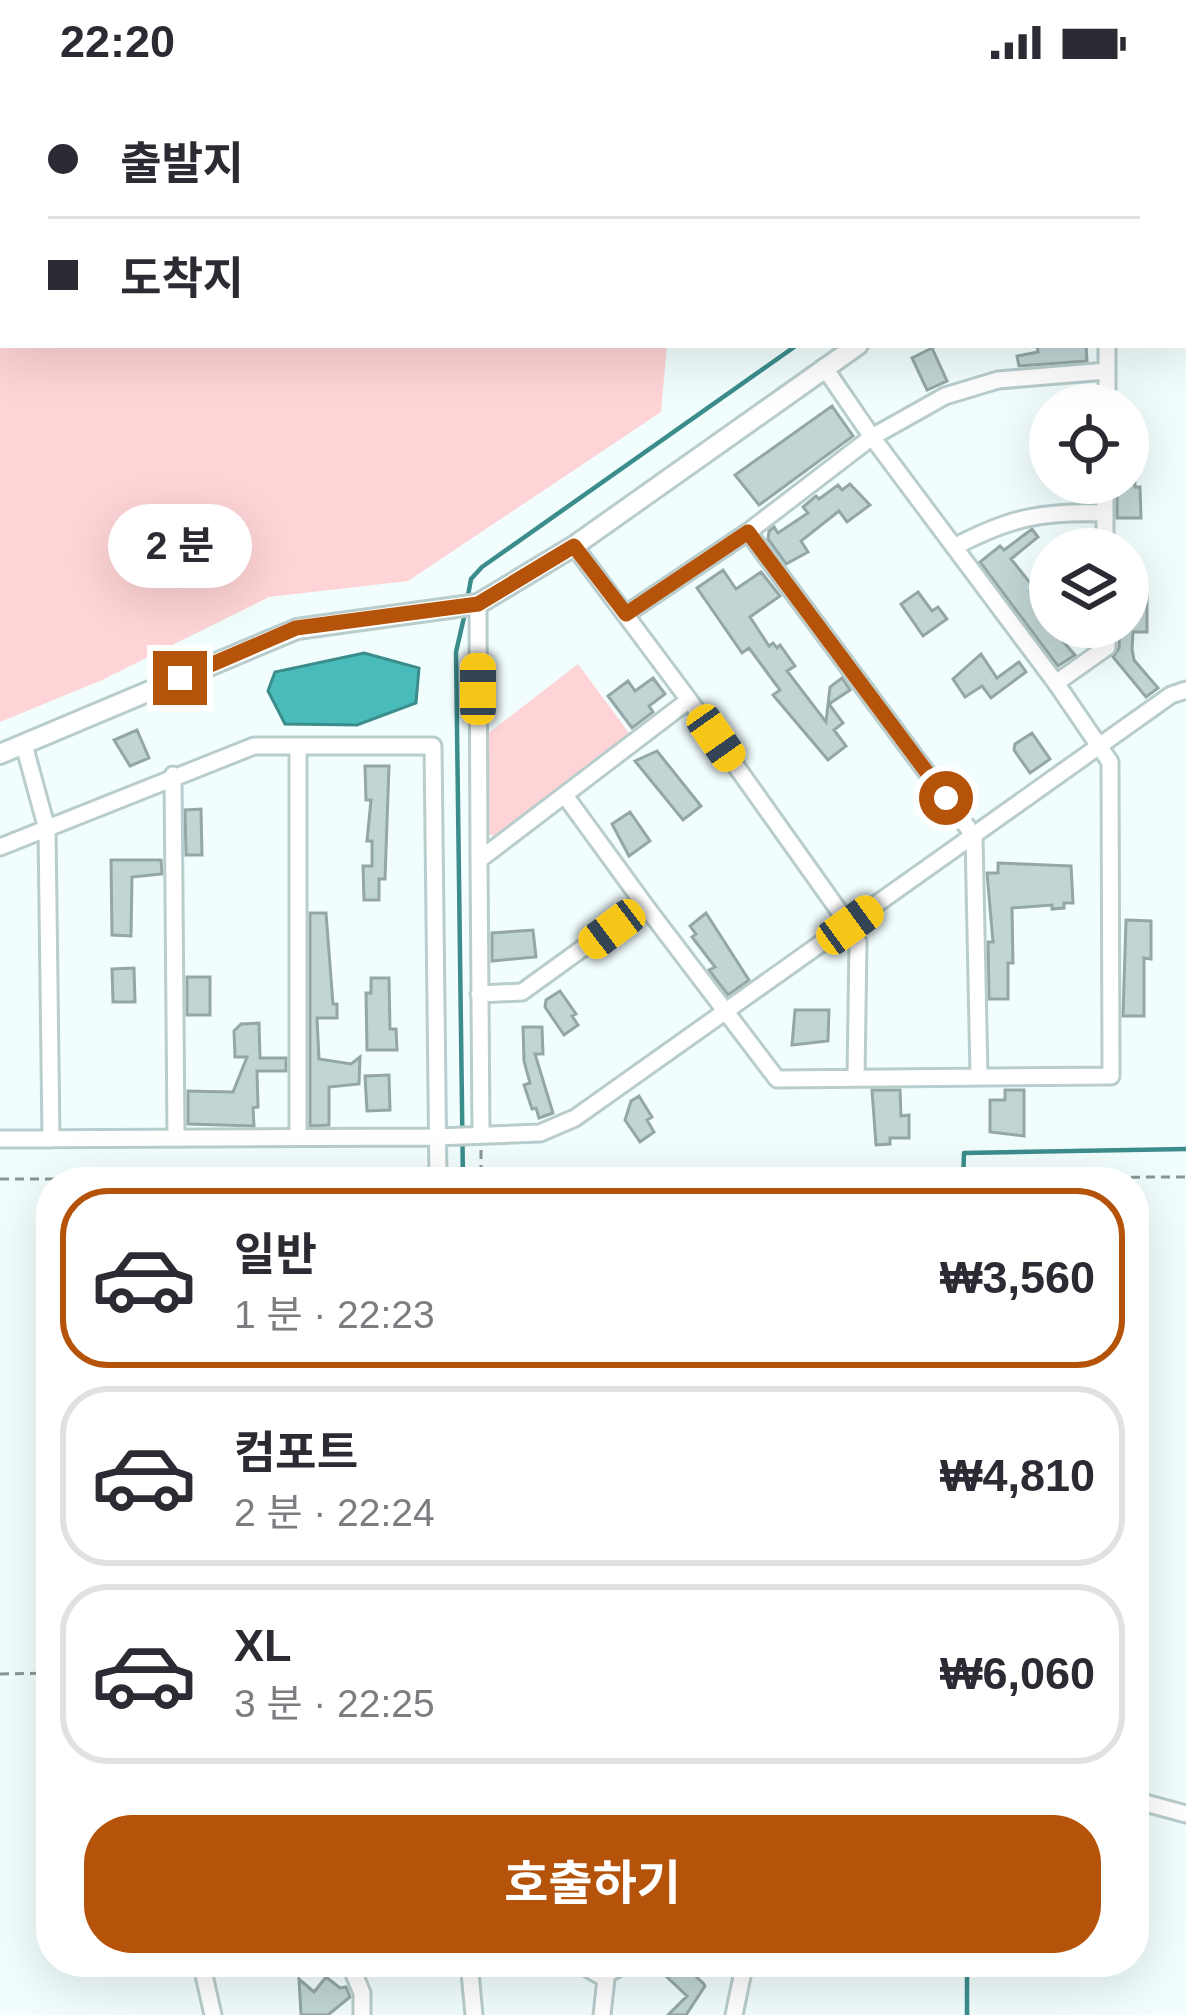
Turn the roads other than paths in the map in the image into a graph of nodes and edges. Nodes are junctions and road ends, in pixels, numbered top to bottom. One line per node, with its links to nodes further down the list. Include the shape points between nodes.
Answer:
1 (1107, 348): 3 (street)
2 (820, 355): 5 (street); 10 (street)
3 (1107, 371): 4 (street); 5 (street, via 998,380 945,396)
4 (1107, 384)
5 (872, 437): 9 (street); 11 (street)
6 (1104, 504): 7 (street)
7 (1104, 514): 8 (street); 11 (street, via 1000,523)
8 (1104, 528)
9 (748, 532): 13 (street); 25 (street)
10 (574, 546): 12 (street); 13 (street)
11 (953, 547): 15 (street)
12 (478, 604): 18 (street, via 296,628); 27 (street)
13 (626, 614): 17 (street)
14 (1106, 648): 15 (street)
15 (1056, 683): 20 (street)
16 (1179, 693): 20 (street)
17 (689, 700): 23 (street); 29 (street)
18 (24, 745): 21 (street); 24 (street)
19 (298, 746): 22 (street, via 254,746); 34 (street); 36 (street, via 433,746)
20 (1100, 746): 25 (street); 32 (street, via 1110,762 1111,1076)
21 (0, 754)
22 (173, 775): 24 (street); 38 (street)
23 (566, 797): 27 (street); 28 (street)
24 (47, 829): 26 (street); 37 (street)
25 (974, 836): 29 (street); 32 (street)
26 (0, 847)
27 (479, 860): 30 (street)
28 (644, 904): 30 (street, via 522,992); 31 (street)
29 (850, 925): 31 (street); 33 (street, via 858,942)
30 (479, 994): 35 (street)
31 (725, 1013): 33 (street, via 777,1079); 35 (street, via 575,1118 540,1132)
32 (979, 1076): 33 (street)
33 (856, 1077)
34 (298, 1136): 36 (street); 38 (street)
35 (481, 1136): 36 (street)
36 (436, 1137): 40 (street)
37 (51, 1138): 38 (street); 39 (street)
38 (176, 1138)
39 (0, 1139)
40 (437, 1167)
41 (1149, 1804): 42 (street)
42 (1186, 1814)
43 (204, 1977): 48 (street)
44 (358, 1977): 49 (street)
45 (470, 1977): 50 (street)
46 (742, 1977): 52 (street)
47 (606, 1978): 51 (street)
48 (213, 2015)
49 (362, 2015)
50 (474, 2015)
51 (602, 2015)
52 (734, 2015)

